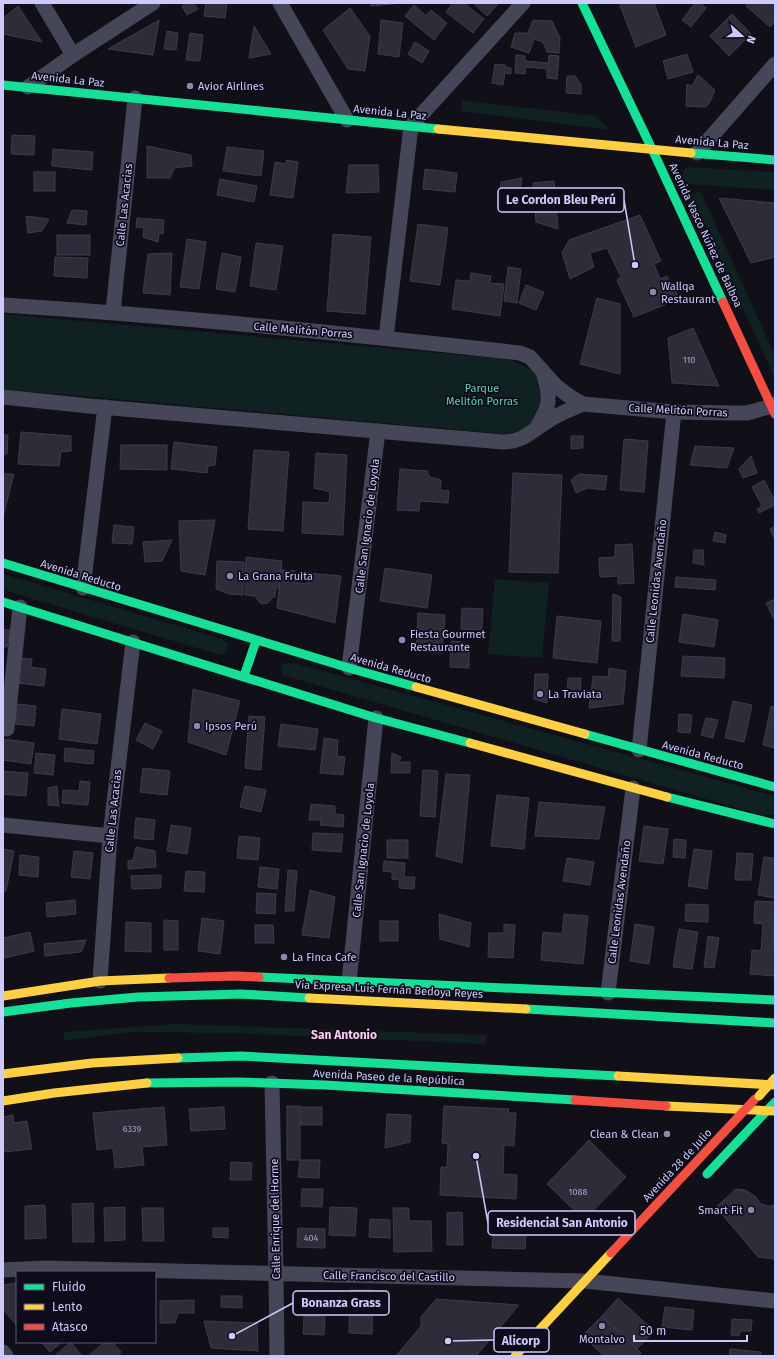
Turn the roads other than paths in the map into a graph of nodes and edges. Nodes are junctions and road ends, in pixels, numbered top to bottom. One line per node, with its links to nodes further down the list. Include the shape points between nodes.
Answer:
1 (42, 3): 6 (street)
2 (153, 3): 6 (street)
3 (280, 3): 11 (street)
4 (523, 3): 12 (street)
5 (582, 3): 13 (main road, Avenida Vasco Núñez de Balboa)
6 (73, 55): 9 (street)
7 (775, 64): 14 (street)
8 (3, 85): 9 (main road, Avenida La Paz)
9 (28, 87): 10 (main road, Avenida La Paz)
10 (135, 98): 11 (main road, Avenida La Paz); 17 (street, Calle Las Acacias)
11 (347, 120): 12 (main road, Avenida La Paz)
12 (411, 126): 13 (main road, Avenida La Paz); 18 (street)
13 (652, 149): 14 (main road, Avenida La Paz); 23 (main road, Avenida Vasco Núñez de Balboa)
14 (697, 153): 15 (main road, Avenida La Paz)
15 (775, 160)
16 (3, 305): 17 (street, Calle Melitón Porras)
17 (113, 312): 18 (street, Calle Melitón Porras)
18 (386, 338): 19 (street, Calle Melitón Porras, via 520,353 530,357)
19 (544, 374): 21 (street, Calle Melitón Porras, via 556,386); 26 (street, via 549,392 548,403 545,414)
20 (3, 397): 22 (street)
21 (583, 404): 24 (street, Calle Melitón Porras); 26 (street, via 549,420)
22 (105, 407): 25 (street); 28 (street)
23 (774, 408): 24 (street, Calle Melitón Porras, via 748,413)
24 (674, 412): 37 (street, Calle Leonidas Avendaño)
25 (378, 431): 26 (street, via 503,442 514,442); 33 (street, Calle San Ignacio de Loyola)
26 (534, 431)
27 (3, 563): 28 (main road, Avenida Reducto)
28 (83, 588): 31 (main road, Avenida Reducto)
29 (3, 602): 30 (main road)
30 (20, 607): 32 (main road); 36 (street)
31 (256, 641): 33 (main road, Avenida Reducto); 34 (main road)
32 (133, 642): 34 (main road); 44 (street, Calle Las Acacias)
33 (349, 668): 37 (main road, Avenida Reducto)
34 (244, 676): 35 (main road)
35 (376, 718): 39 (main road); 46 (street, Calle San Ignacio de Loyola)
36 (7, 729)
37 (639, 750): 38 (main road, Avenida Reducto)
38 (775, 787)
39 (633, 788): 41 (main road); 47 (street, Calle Leonidas Avendaño)
40 (775, 817): 41 (main road)
41 (764, 821): 42 (main road)
42 (775, 824)
43 (3, 825): 44 (street)
44 (110, 836): 45 (street, Calle Las Acacias)
45 (100, 982): 46 (main road, via 235,976); 48 (main road)
46 (349, 982): 47 (main road)
47 (608, 993): 49 (main road)
48 (3, 996)
49 (775, 1000)
50 (3, 1012): 51 (main road, Vía Expresa Luis Fernán Bedoya Reyes, via 125,998 241,994)
51 (775, 1023)
52 (3, 1074): 55 (main road, via 99,1062 241,1056)
53 (775, 1078): 58 (main road, Avenida 28 de Julio, bridge)
54 (272, 1083): 56 (main road, Avenida Paseo de la República, via 140,1083); 58 (main road, Avenida Paseo de la República); 62 (street, Calle Enrique del Horme)
55 (775, 1085)
56 (3, 1101)
57 (775, 1102): 59 (main road)
58 (746, 1110): 59 (main road, Avenida Paseo de la República); 63 (main road, Avenida 28 de Julio)
59 (771, 1111): 60 (main road)
60 (699, 1181)
61 (3, 1270): 62 (street, Calle Francisco del Castillo, via 46,1268)
62 (276, 1274): 63 (street, Calle Francisco del Castillo); 67 (street, Calle Enrique del Horme)
63 (588, 1287): 64 (street, Calle Francisco del Castillo, via 605,1279); 68 (main road, Avenida 28 de Julio)
64 (775, 1301)
65 (3, 1352): 66 (street)
66 (6, 1356)
67 (276, 1356)
68 (515, 1356)

